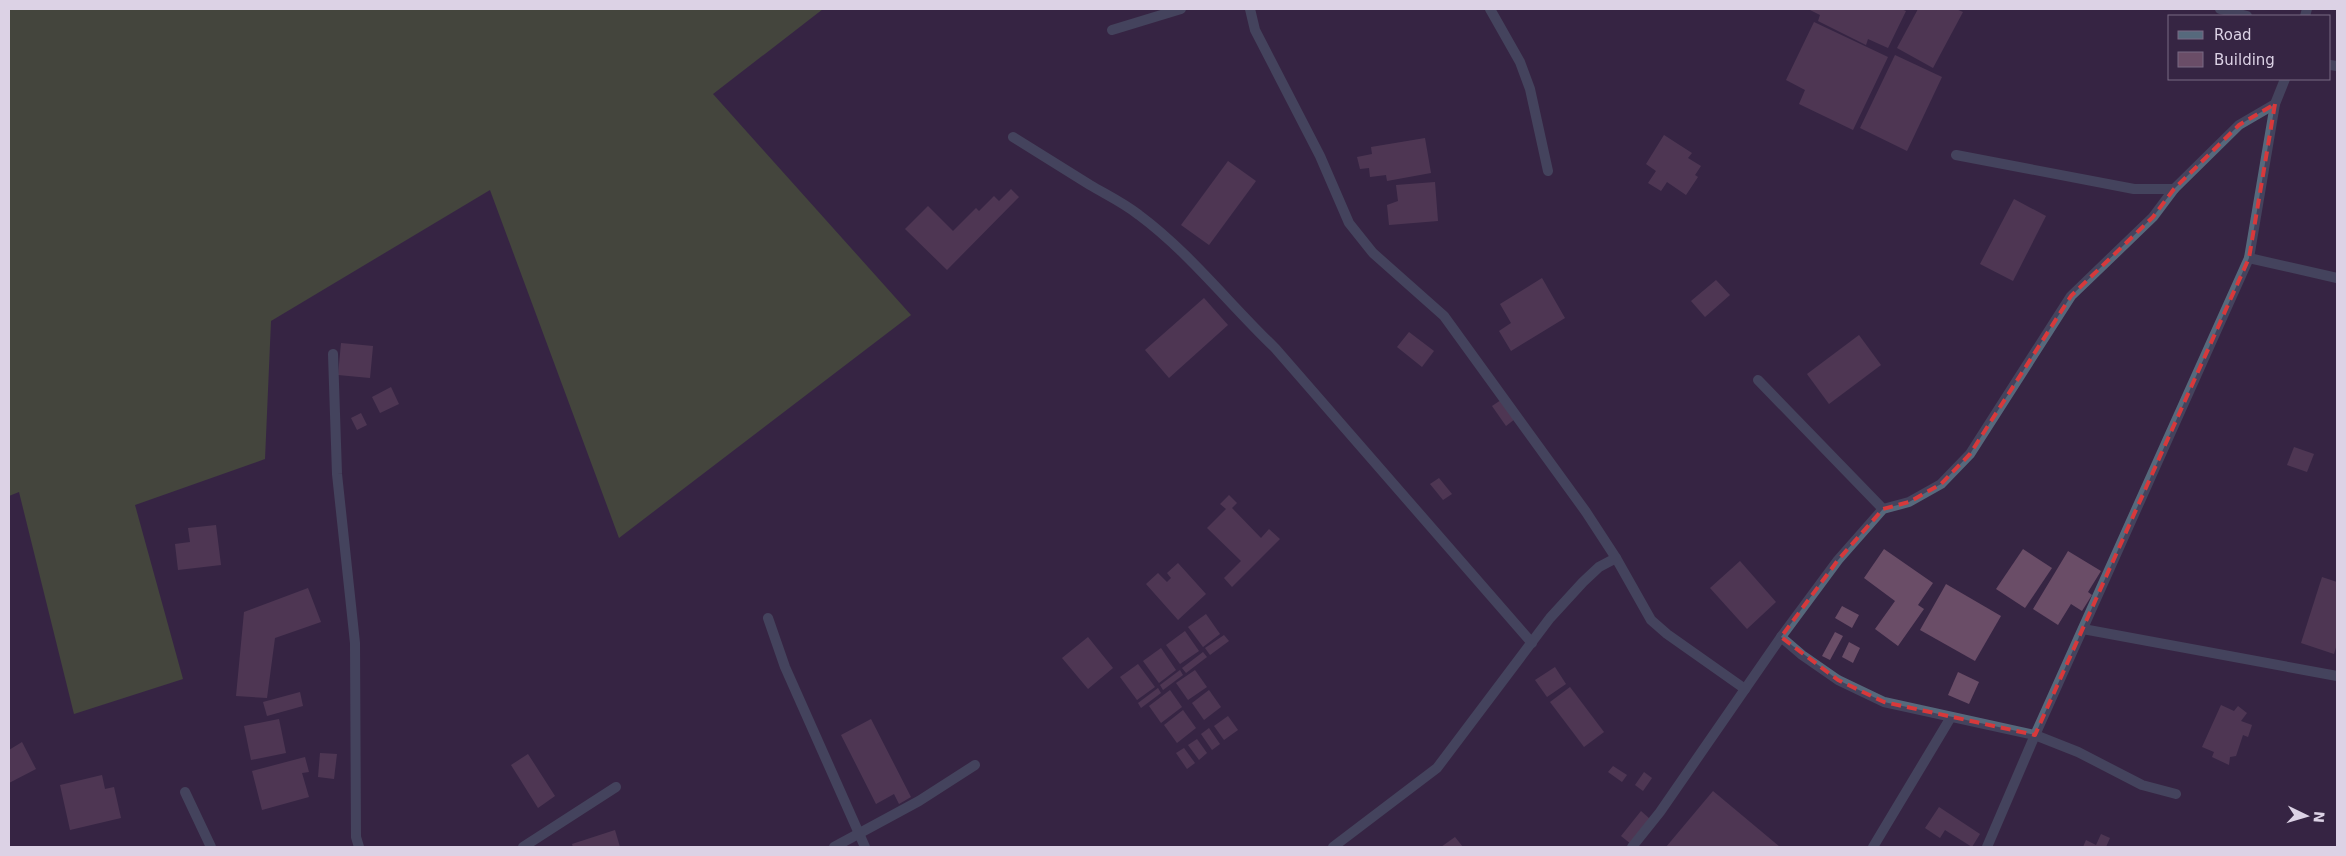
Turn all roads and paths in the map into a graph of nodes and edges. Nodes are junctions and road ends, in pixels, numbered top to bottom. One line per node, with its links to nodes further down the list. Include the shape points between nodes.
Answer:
1 (1181, 9): 6 (street)
2 (1250, 9): 18 (street, via 1255,30 1320,156 1349,223 1374,253 1444,316)
3 (1490, 9): 11 (street, via 1520,62 1530,89)
4 (2220, 9): 5 (street)
5 (2243, 15)
6 (1112, 30)
7 (2285, 80): 8 (street)
8 (2275, 104): 12 (street, via 2238,124); 13 (street)
9 (1013, 137): 22 (street, via 1116,198 1199,268 1275,348)
10 (1956, 155): 12 (street, via 2134,189)
11 (1548, 171)
12 (2174, 189): 17 (street, via 2153,217 2071,296 1956,471 1909,502)
13 (2249, 258): 14 (street); 20 (street)
14 (2337, 278)
15 (332, 354): 33 (street, via 336,474 355,643 356,837)
16 (1758, 380): 17 (street)
17 (1883, 509): 21 (street, via 1838,560)
18 (1616, 558): 22 (street, via 1583,582); 24 (street, via 1651,620)
19 (768, 618): 31 (street, via 785,667)
20 (2083, 629): 23 (street); 26 (street)
21 (1782, 637): 24 (street); 25 (street, via 1838,680 1868,695 1884,702)
22 (1532, 643): 37 (street, via 1437,768)
23 (2337, 676)
24 (1745, 689): 38 (street)
25 (1952, 717): 26 (street); 39 (street)
26 (2035, 734): 30 (street, via 2142,785); 40 (street)
27 (975, 765): 31 (street, via 919,801)
28 (616, 787): 34 (street)
29 (185, 792): 32 (street)
30 (2176, 794)
31 (858, 833): 35 (street); 36 (street)
32 (211, 847)
33 (359, 847)
34 (523, 847)
35 (834, 847)
36 (866, 847)
37 (1333, 847)
38 (1632, 847)
39 (1873, 847)
40 (1987, 847)

